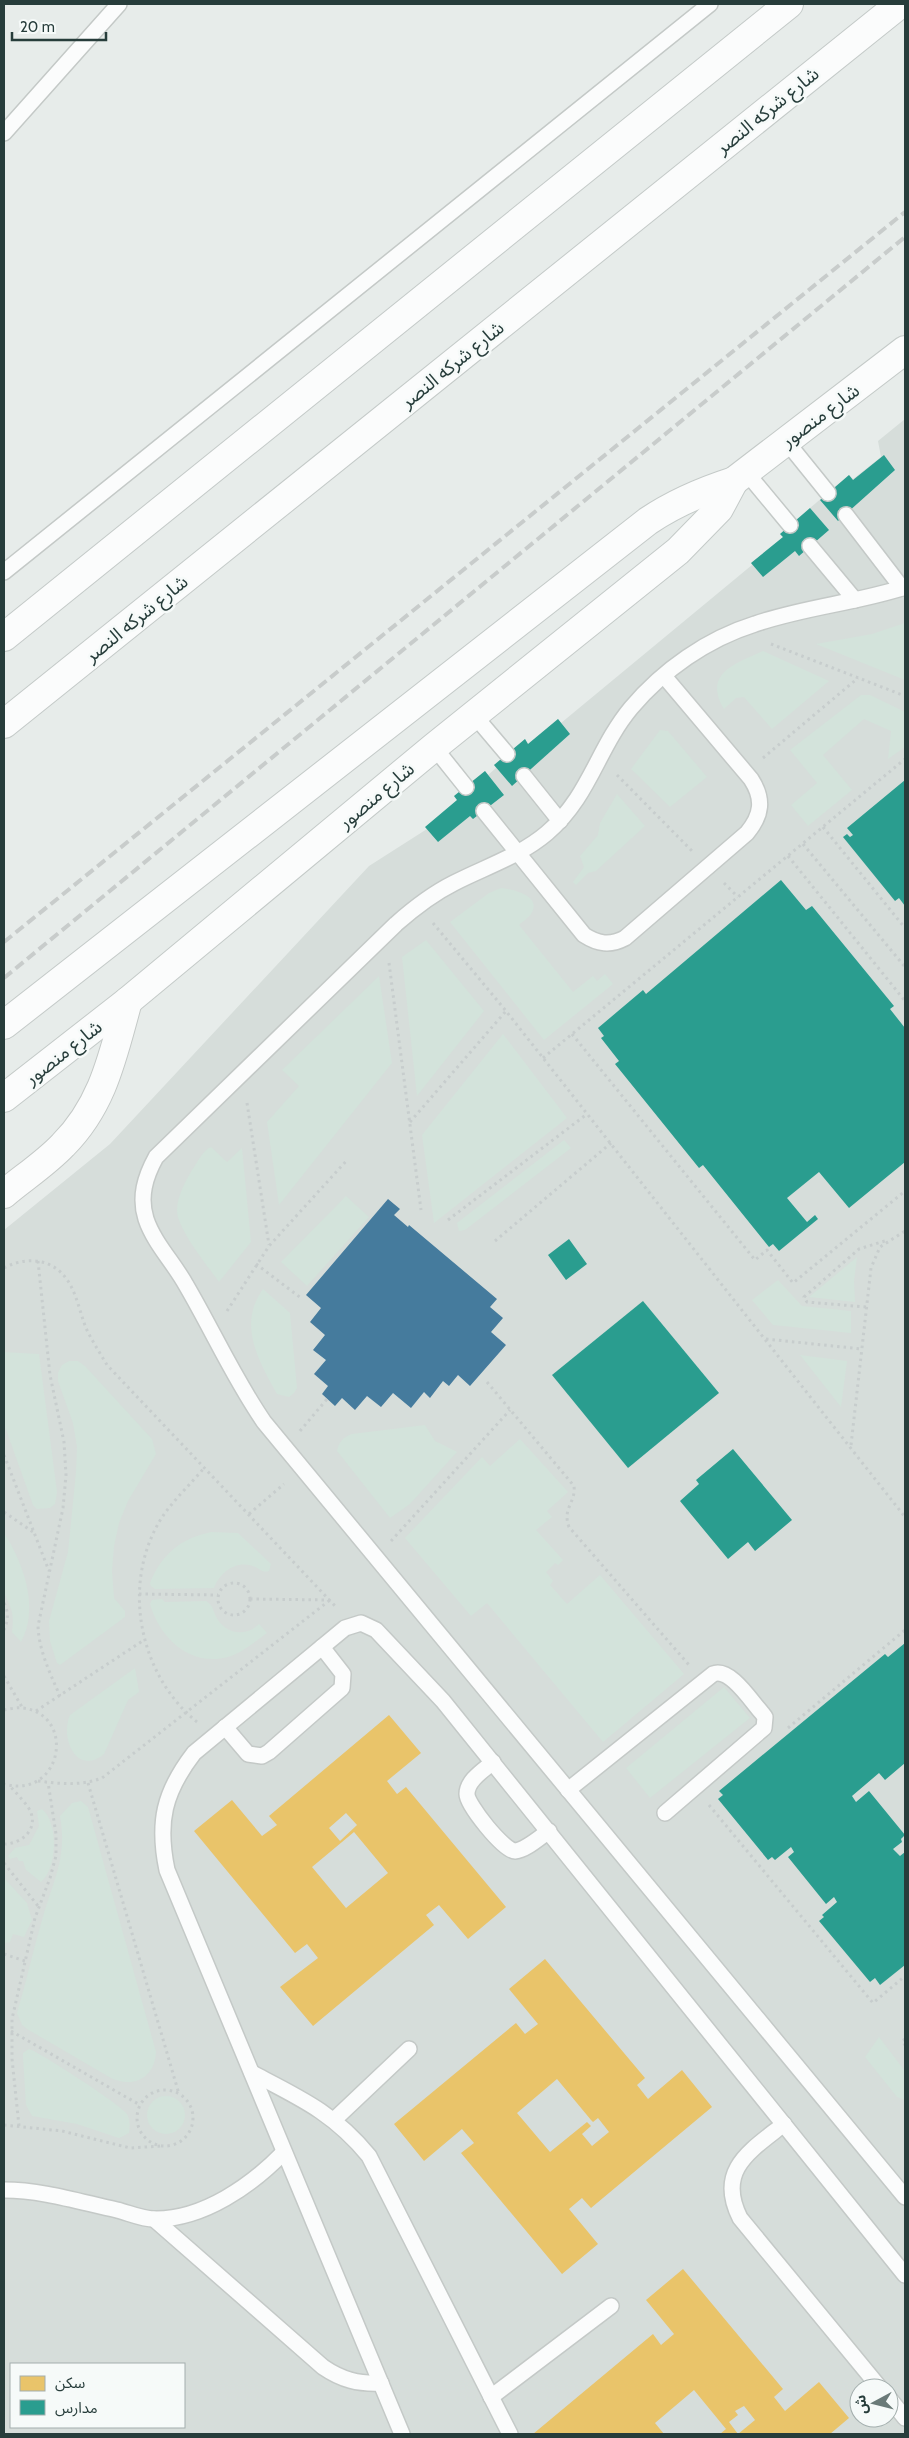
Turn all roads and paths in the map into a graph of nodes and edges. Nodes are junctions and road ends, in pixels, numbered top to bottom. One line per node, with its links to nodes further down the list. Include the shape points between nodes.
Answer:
1 (118, 4): 5 (lane)
2 (789, 4): 17 (street)
3 (900, 4): 22 (street, شارع شركه النصر)
4 (700, 7): 13 (lane)
5 (4, 133)
6 (905, 350): 7 (street, شارع منصور)
7 (786, 440): 8 (street, شارع منصور); 9 (lane)
8 (740, 476): 11 (lane); 21 (street, شارع منصور, via 718,509 678,552); 45 (street, شارع منصور, via 670,506 648,521)
9 (828, 493)
10 (846, 515): 14 (lane)
11 (790, 524)
12 (810, 546): 15 (lane)
13 (4, 572)
14 (904, 587): 15 (lane)
15 (855, 600): 16 (lane)
16 (736, 630): 18 (lane, via 697,650); 19 (path)
17 (4, 637)
18 (664, 676): 25 (lane, via 631,708); 27 (lane)
19 (858, 678): 20 (path); 27 (path)
20 (905, 696)
21 (474, 715): 23 (street, شارع منصور); 24 (lane)
22 (4, 724)
23 (434, 747): 29 (lane); 42 (street, شارع منصور)
24 (507, 754)
25 (600, 759): 31 (lane, via 581,797); 36 (path)
26 (905, 760): 32 (path)
27 (746, 773): 36 (lane, via 760,797 758,816 747,833)
28 (524, 776): 31 (lane)
29 (466, 787)
30 (484, 811): 34 (lane)
31 (560, 822): 34 (lane)
32 (823, 827): 33 (path); 39 (path)
33 (803, 844): 35 (path); 41 (path)
34 (517, 853): 36 (lane, via 584,935 608,944 625,938); 38 (lane, via 454,883)
35 (788, 856): 37 (path); 43 (path)
36 (708, 867): 37 (path)
37 (738, 897): 46 (path)
38 (418, 905): 40 (lane); 44 (path)
39 (905, 928)
40 (385, 935): 48 (lane); 51 (path)
41 (905, 967)
42 (128, 1001): 49 (street, شارع منصور); 55 (street, via 107,1079 94,1102 63,1146)
43 (905, 1001)
44 (506, 1011): 47 (path); 51 (path)
45 (4, 1025)
46 (572, 1034): 47 (path); 54 (path, via 755,1260 767,1250 793,1282)
47 (543, 1058): 50 (path)
48 (243, 1072): 61 (path); 67 (lane, via 156,1157 143,1189 146,1219 152,1233 188,1288)
49 (4, 1098)
50 (587, 1114): 52 (path); 57 (path)
51 (410, 1122): 56 (path)
52 (611, 1143): 59 (path); 68 (path)
53 (348, 1159): 61 (path)
54 (905, 1191)
55 (4, 1194)
56 (421, 1210)
57 (448, 1220)
58 (905, 1231): 60 (path)
59 (495, 1240)
60 (889, 1240): 66 (path, via 874,1257); 66 (path, via 859,1250 804,1297 807,1302)
61 (269, 1246): 63 (path)
62 (38, 1261): 64 (path, via 26,1260); 76 (path, via 61,1272 69,1282 87,1330 107,1365); 83 (path, via 50,1375 64,1442 66,1475 63,1508)
63 (256, 1264): 65 (path); 67 (path)
64 (4, 1268)
65 (300, 1298)
66 (866, 1307): 69 (path)
67 (212, 1335): 77 (lane, via 244,1394)
68 (766, 1339): 69 (path); 74 (path)
69 (862, 1349): 74 (path)
70 (487, 1382): 72 (path)
71 (327, 1399): 73 (path)
72 (510, 1410): 82 (path); 95 (path, via 574,1486 566,1514 569,1527)
73 (310, 1419)
74 (851, 1446): 80 (path)
75 (4, 1455): 81 (path)
76 (204, 1468): 79 (path); 84 (path, via 158,1522 148,1545)
77 (302, 1469): 79 (path); 82 (lane)
78 (4, 1512): 81 (path)
79 (249, 1514): 87 (path)
80 (905, 1517)
81 (34, 1532): 83 (path)
82 (376, 1558): 110 (lane)
83 (49, 1572): 96 (path, via 38,1626 39,1638)
84 (139, 1594): 85 (path); 92 (path)
85 (218, 1596): 86 (path, via 222,1589 235,1583 248,1591); 86 (path, via 222,1610 236,1616 248,1607)
86 (250, 1599): 87 (path)
87 (330, 1600): 89 (path); 100 (path)
88 (4, 1603): 90 (path, via 8,1622)
89 (352, 1624): 93 (lane); 103 (lane, via 361,1623 376,1630 444,1702)
90 (4, 1630)
91 (905, 1630): 101 (path)
92 (144, 1640): 96 (path); 100 (path, via 167,1691)
93 (322, 1647): 102 (lane); 102 (lane, via 342,1674 342,1688 276,1746 262,1756 248,1754)
94 (4, 1676): 97 (path)
95 (704, 1682): 109 (lane, via 717,1672 727,1674 762,1713 765,1723 761,1733); 110 (lane)
96 (60, 1696): 99 (path)
97 (22, 1707): 98 (path); 99 (path)
98 (4, 1710)
99 (36, 1712): 104 (path, via 53,1730 57,1754 50,1769)
100 (186, 1713): 102 (path); 106 (path, via 102,1778)
101 (786, 1730)
102 (220, 1731): 123 (lane, via 194,1754 175,1781 163,1820 162,1845 167,1870)
103 (493, 1762): 112 (lane); 112 (lane, via 470,1783 467,1794 470,1805 505,1848 516,1851)
104 (38, 1781): 105 (path); 108 (path)
105 (48, 1782): 106 (path); 115 (path, via 56,1856)
106 (88, 1783): 124 (path)
107 (4, 1784): 108 (path)
108 (10, 1786): 113 (path, via 28,1807 32,1823 26,1837)
109 (695, 1788): 111 (lane); 118 (path, via 873,2003)
110 (568, 1790): 133 (lane)
111 (665, 1813)
112 (548, 1831): 127 (lane)
113 (4, 1844)
114 (4, 1863): 115 (path)
115 (39, 1907): 117 (path)
116 (4, 1954): 117 (path)
117 (25, 1961): 119 (path, via 13,2007)
118 (905, 1976)
119 (11, 2030): 125 (path); 129 (path)
120 (905, 2039): 121 (path, via 902,2041)
121 (905, 2045)
122 (409, 2048): 126 (lane)
123 (252, 2073): 126 (lane, via 311,2103); 131 (lane)
124 (179, 2094): 125 (path, via 157,2091); 130 (path, via 192,2111 190,2131 183,2140)
125 (140, 2105): 130 (path, via 137,2116 143,2136)
126 (335, 2120): 139 (lane, via 365,2150 380,2174)
127 (784, 2124): 135 (lane); 137 (lane, via 744,2156 737,2166 731,2187 735,2208)
128 (4, 2125): 129 (path)
129 (19, 2126): 130 (path, via 62,2131 130,2148)
130 (163, 2146)
131 (284, 2152): 134 (lane, via 247,2186 225,2198 177,2216); 138 (lane)
132 (4, 2190): 134 (lane, via 45,2194)
133 (905, 2197)
134 (154, 2219): 138 (lane, via 323,2367 348,2381)
135 (905, 2275)
136 (611, 2306): 139 (lane)
137 (872, 2378)
138 (380, 2383): 140 (lane)
139 (491, 2397): 141 (lane)
140 (402, 2434)
141 (510, 2434)

